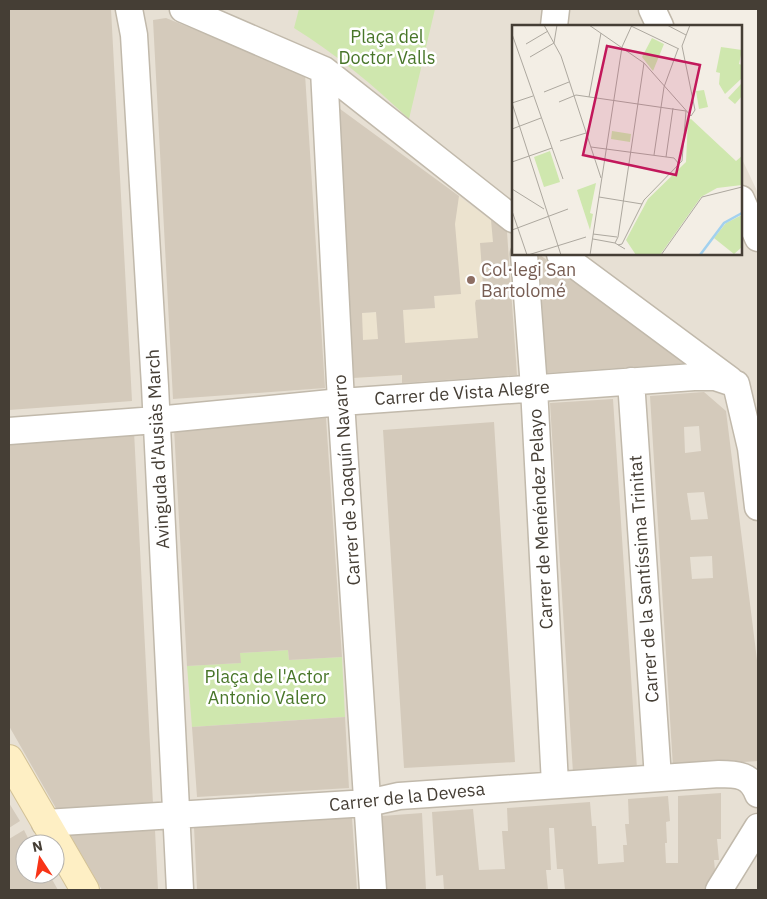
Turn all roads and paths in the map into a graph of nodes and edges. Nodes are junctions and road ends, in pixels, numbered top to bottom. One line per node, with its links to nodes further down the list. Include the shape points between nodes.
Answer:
1 (129, 9): 18 (street, Avinguda d'Ausiàs March, via 134,35)
2 (182, 9): 7 (street)
3 (556, 9): 5 (street)
4 (652, 9): 6 (street)
5 (554, 25)
6 (660, 25)
7 (324, 70): 9 (street); 16 (street, Carrer de Joaquín Navarro)
8 (742, 201): 10 (street)
9 (512, 218)
10 (758, 238)
11 (524, 255): 15 (street, Carrer de Menéndez Pelayo)
12 (561, 255): 14 (street)
13 (631, 381): 14 (street, Carrer de Vista Alegre, via 705,376); 15 (street, Carrer de Vista Alegre); 22 (street, Carrer de la Santíssima Trinitat)
14 (736, 384): 17 (street); 20 (street, via 750,442)
15 (534, 388): 16 (street, Carrer de Vista Alegre); 23 (street, Carrer de Menéndez Pelayo)
16 (342, 402): 18 (street, Carrer de Vista Alegre); 25 (street, Carrer de Joaquín Navarro)
17 (758, 403)
18 (156, 420): 19 (street, Carrer de Vista Alegre); 26 (street, Avinguda d'Ausiàs March)
19 (9, 431)
20 (758, 507)
21 (9, 759): 27 (street)
22 (658, 778): 23 (street, Carrer de la Devesa); 24 (street, Carrer de la Devesa, via 746,776)
23 (555, 784): 25 (street, Carrer de la Devesa, via 399,796)
24 (758, 794)
25 (368, 803): 26 (street, Carrer de la Devesa); 31 (street, Carrer de Joaquín Navarro)
26 (178, 816): 27 (street, Carrer de la Devesa); 30 (street, Avinguda d'Ausiàs March)
27 (46, 823): 29 (street)
28 (758, 827): 32 (street)
29 (85, 890)
30 (180, 890)
31 (373, 890)
32 (719, 890)

